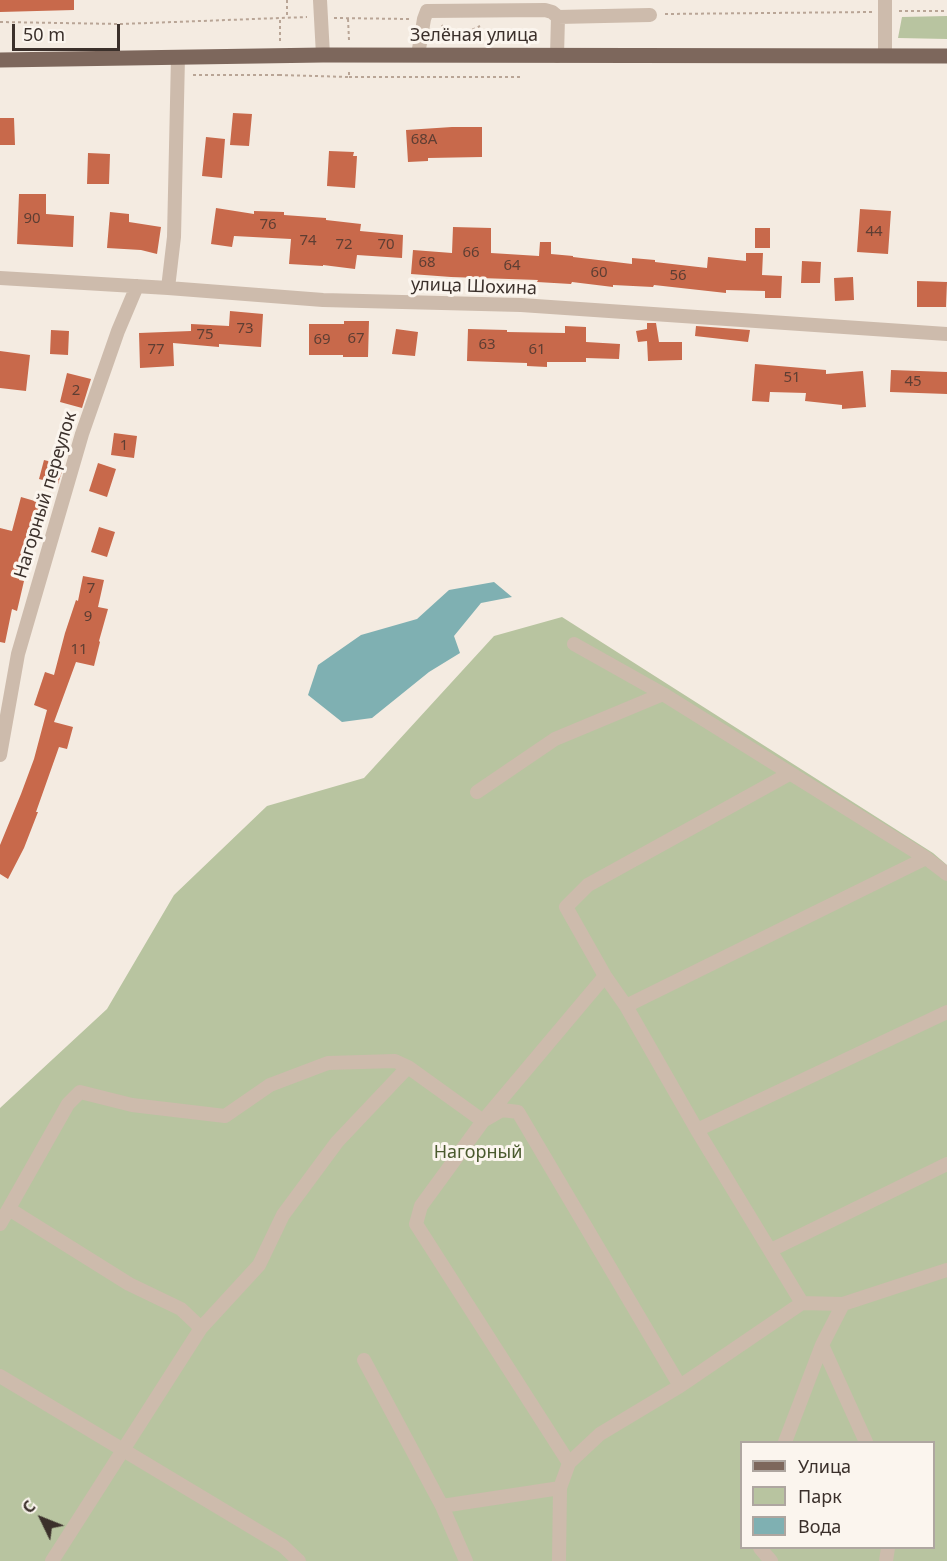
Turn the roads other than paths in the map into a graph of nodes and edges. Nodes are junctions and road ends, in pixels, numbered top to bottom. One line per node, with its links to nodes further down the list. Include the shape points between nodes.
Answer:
1 (320, 0): 5 (street)
2 (885, 6): 7 (street)
3 (650, 15): 4 (street)
4 (558, 17): 6 (street, via 545,10 427,11); 9 (street)
5 (323, 55): 6 (main road, Зелёная улица); 10 (main road, Зелёная улица)
6 (417, 55): 9 (main road, Зелёная улица)
7 (885, 55): 8 (main road, Зелёная улица); 9 (main road, Зелёная улица)
8 (942, 55)
9 (558, 56)
10 (178, 57): 11 (main road, Зелёная улица); 14 (street, via 174,237)
11 (0, 60)
12 (0, 278): 13 (street, улица Шохина)
13 (137, 286): 14 (street, улица Шохина); 18 (street, Нагорный переулок, via 75,456 18,654)
14 (168, 288): 15 (street, улица Шохина)
15 (947, 334)
16 (574, 644): 17 (street)
17 (663, 694): 19 (street); 20 (street, via 555,739)
18 (0, 755)
19 (789, 774): 21 (street); 23 (street, via 588,885 566,907)
20 (477, 792)
21 (926, 858): 22 (street); 24 (street)
22 (947, 874)
23 (605, 976): 24 (street); 27 (street)
24 (626, 1006): 28 (street)
25 (947, 1012): 28 (street)
26 (408, 1067): 27 (street); 30 (street, via 395,1061 328,1063 270,1085 225,1116 132,1105 80,1092 68,1104); 36 (street, via 337,1142 283,1215 259,1265)
27 (483, 1121): 40 (street, via 502,1110 518,1112); 44 (street, via 421,1206 416,1224)
28 (697, 1130): 32 (street)
29 (947, 1164): 32 (street)
30 (9, 1209): 31 (street); 36 (street, via 129,1284 181,1309)
31 (0, 1224)
32 (771, 1250): 34 (street)
33 (947, 1270): 35 (street)
34 (802, 1303): 35 (street); 40 (street)
35 (843, 1304): 37 (street)
36 (201, 1328): 43 (street)
37 (822, 1345): 41 (street); 42 (street)
38 (364, 1360): 46 (street)
39 (0, 1376): 43 (street)
40 (680, 1386): 44 (street, via 600,1434)
41 (785, 1441)
42 (865, 1441)
43 (122, 1449): 48 (street); 49 (street, via 283,1546)
44 (568, 1463): 45 (street)
45 (560, 1488): 46 (street); 51 (street)
46 (442, 1506): 50 (street)
47 (761, 1549): 52 (street)
48 (52, 1561)
49 (299, 1561)
50 (466, 1561)
51 (559, 1561)
52 (771, 1561)

